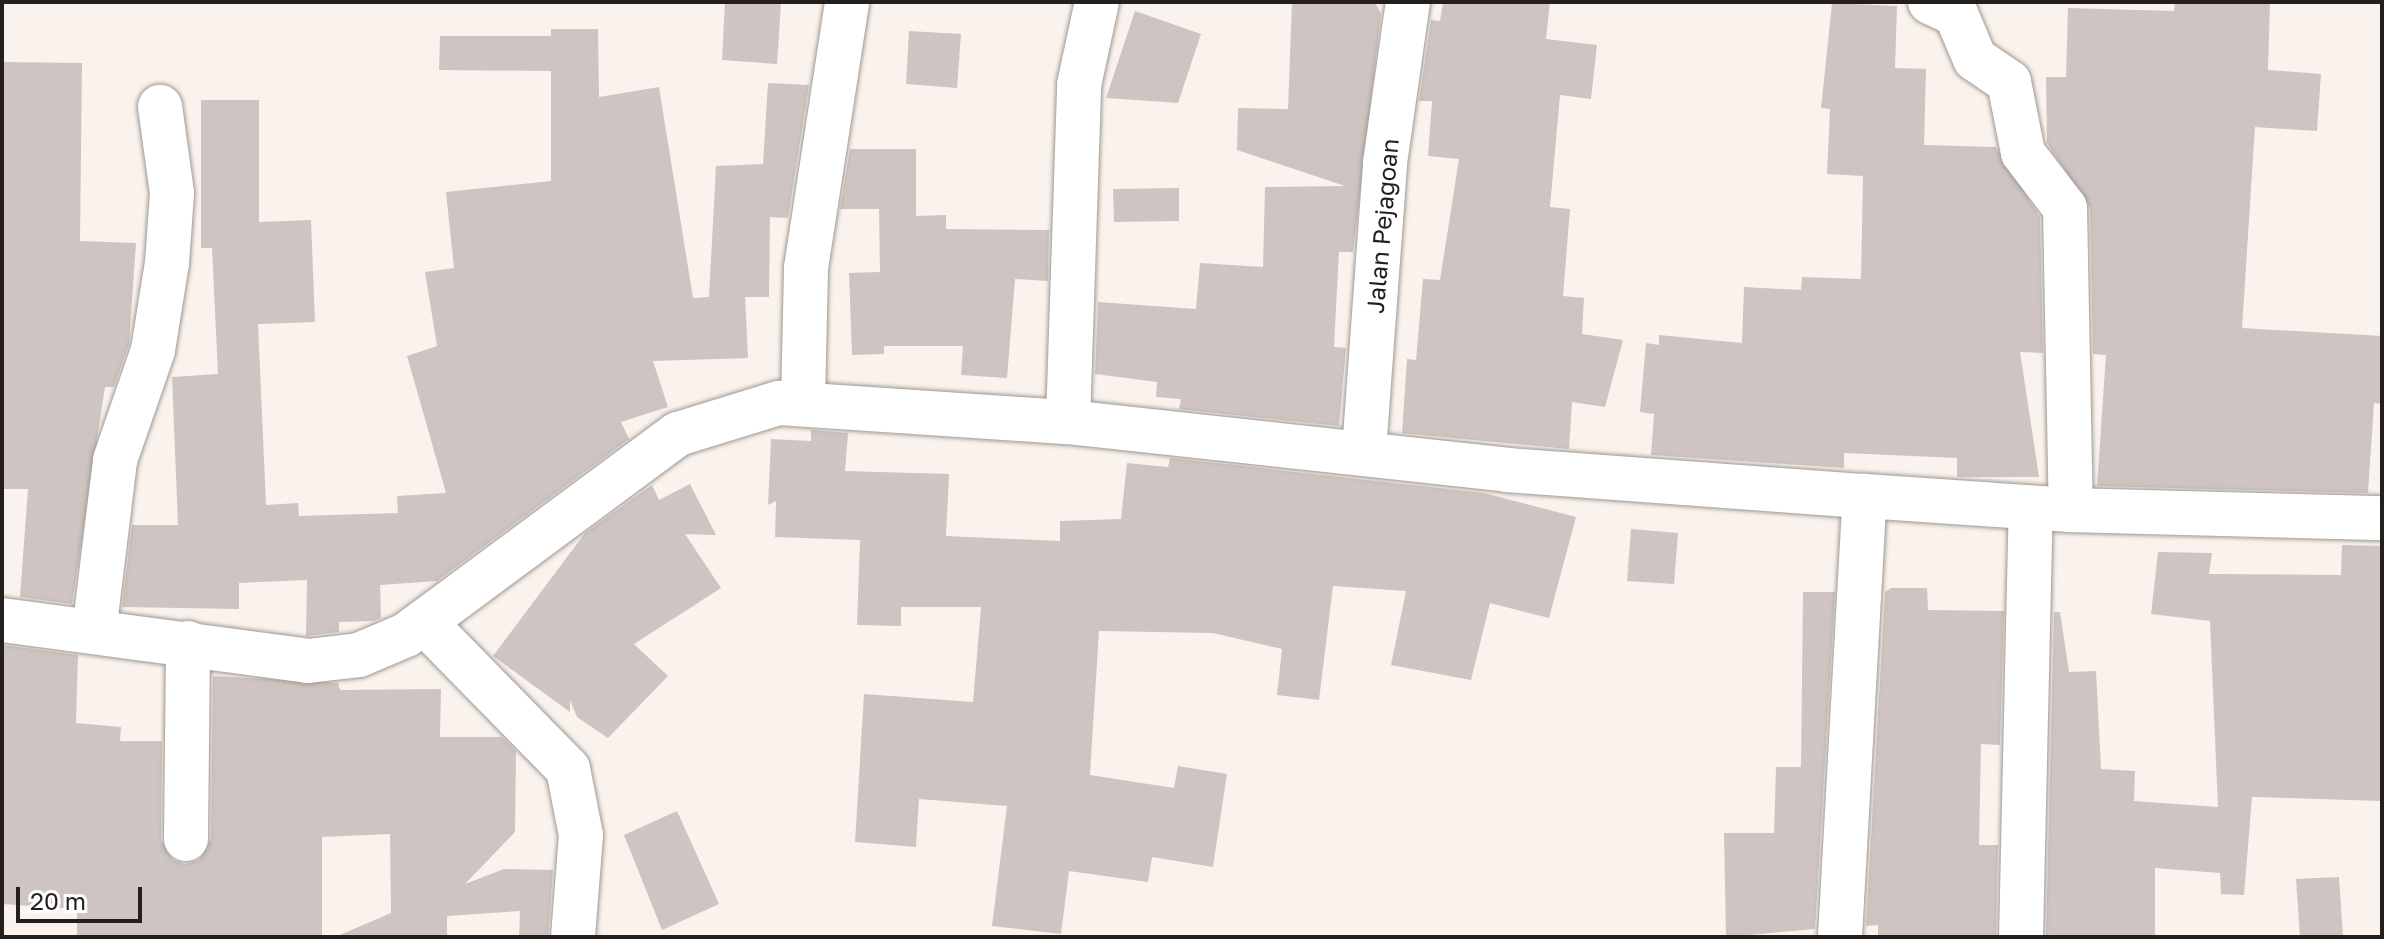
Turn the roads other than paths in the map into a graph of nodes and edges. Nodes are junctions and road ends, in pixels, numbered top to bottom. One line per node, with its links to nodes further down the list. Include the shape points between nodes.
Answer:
1 (847, 2): 6 (street, via 806,268)
2 (1097, 2): 7 (street, via 1079,85)
3 (1408, 2): 8 (street, Jalan Pejagoan, via 1385,163)
4 (1930, 2): 10 (street, via 1956,14 1975,59 2009,82 2023,153 2065,208)
5 (160, 107): 14 (street, via 172,193 167,263 153,350 115,460)
6 (803, 402): 7 (street); 13 (street, via 710,420 678,434)
7 (1068, 422): 8 (street)
8 (1364, 451): 9 (street, via 1507,470)
9 (1865, 496): 10 (street); 18 (street)
10 (2051, 509): 11 (street); 19 (street)
11 (2382, 518)
12 (2, 620): 14 (street)
13 (424, 622): 15 (street, via 359,655 308,661); 17 (street, via 568,769 581,835)
14 (94, 632): 15 (street)
15 (188, 643): 16 (street)
16 (186, 839)
17 (573, 937)
18 (1840, 937)
19 (2021, 937)

